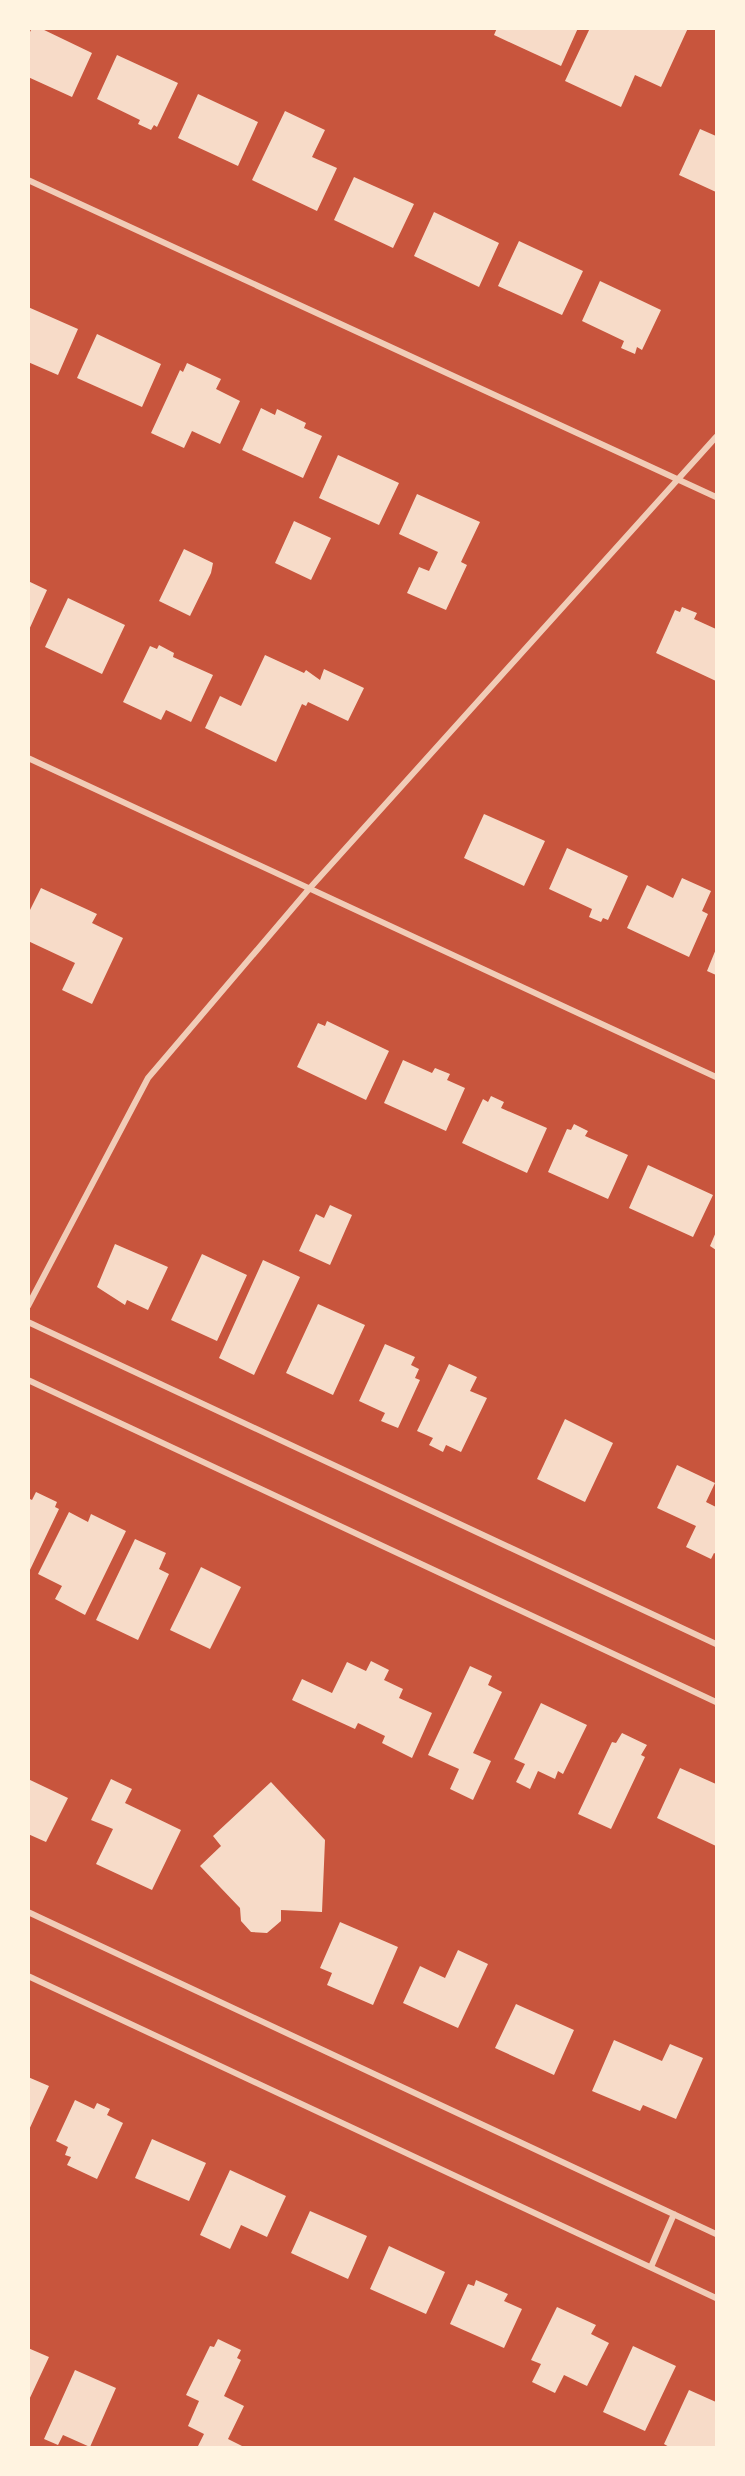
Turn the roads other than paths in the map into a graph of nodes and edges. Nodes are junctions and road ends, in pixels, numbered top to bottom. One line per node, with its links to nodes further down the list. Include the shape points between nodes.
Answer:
1 (28, 180): 3 (street)
2 (717, 437): 3 (street)
3 (678, 479): 4 (street); 6 (street)
4 (717, 497)
5 (28, 758): 6 (street)
6 (309, 888): 7 (street); 8 (street, via 148,1078)
7 (717, 1077)
8 (28, 1306)
9 (28, 1322): 11 (street)
10 (28, 1380): 12 (street)
11 (717, 1644)
12 (717, 1701)
13 (28, 1912): 15 (street)
14 (28, 1976): 17 (street)
15 (674, 2214): 16 (street); 17 (street)
16 (717, 2234)
17 (651, 2267): 18 (street)
18 (717, 2298)

